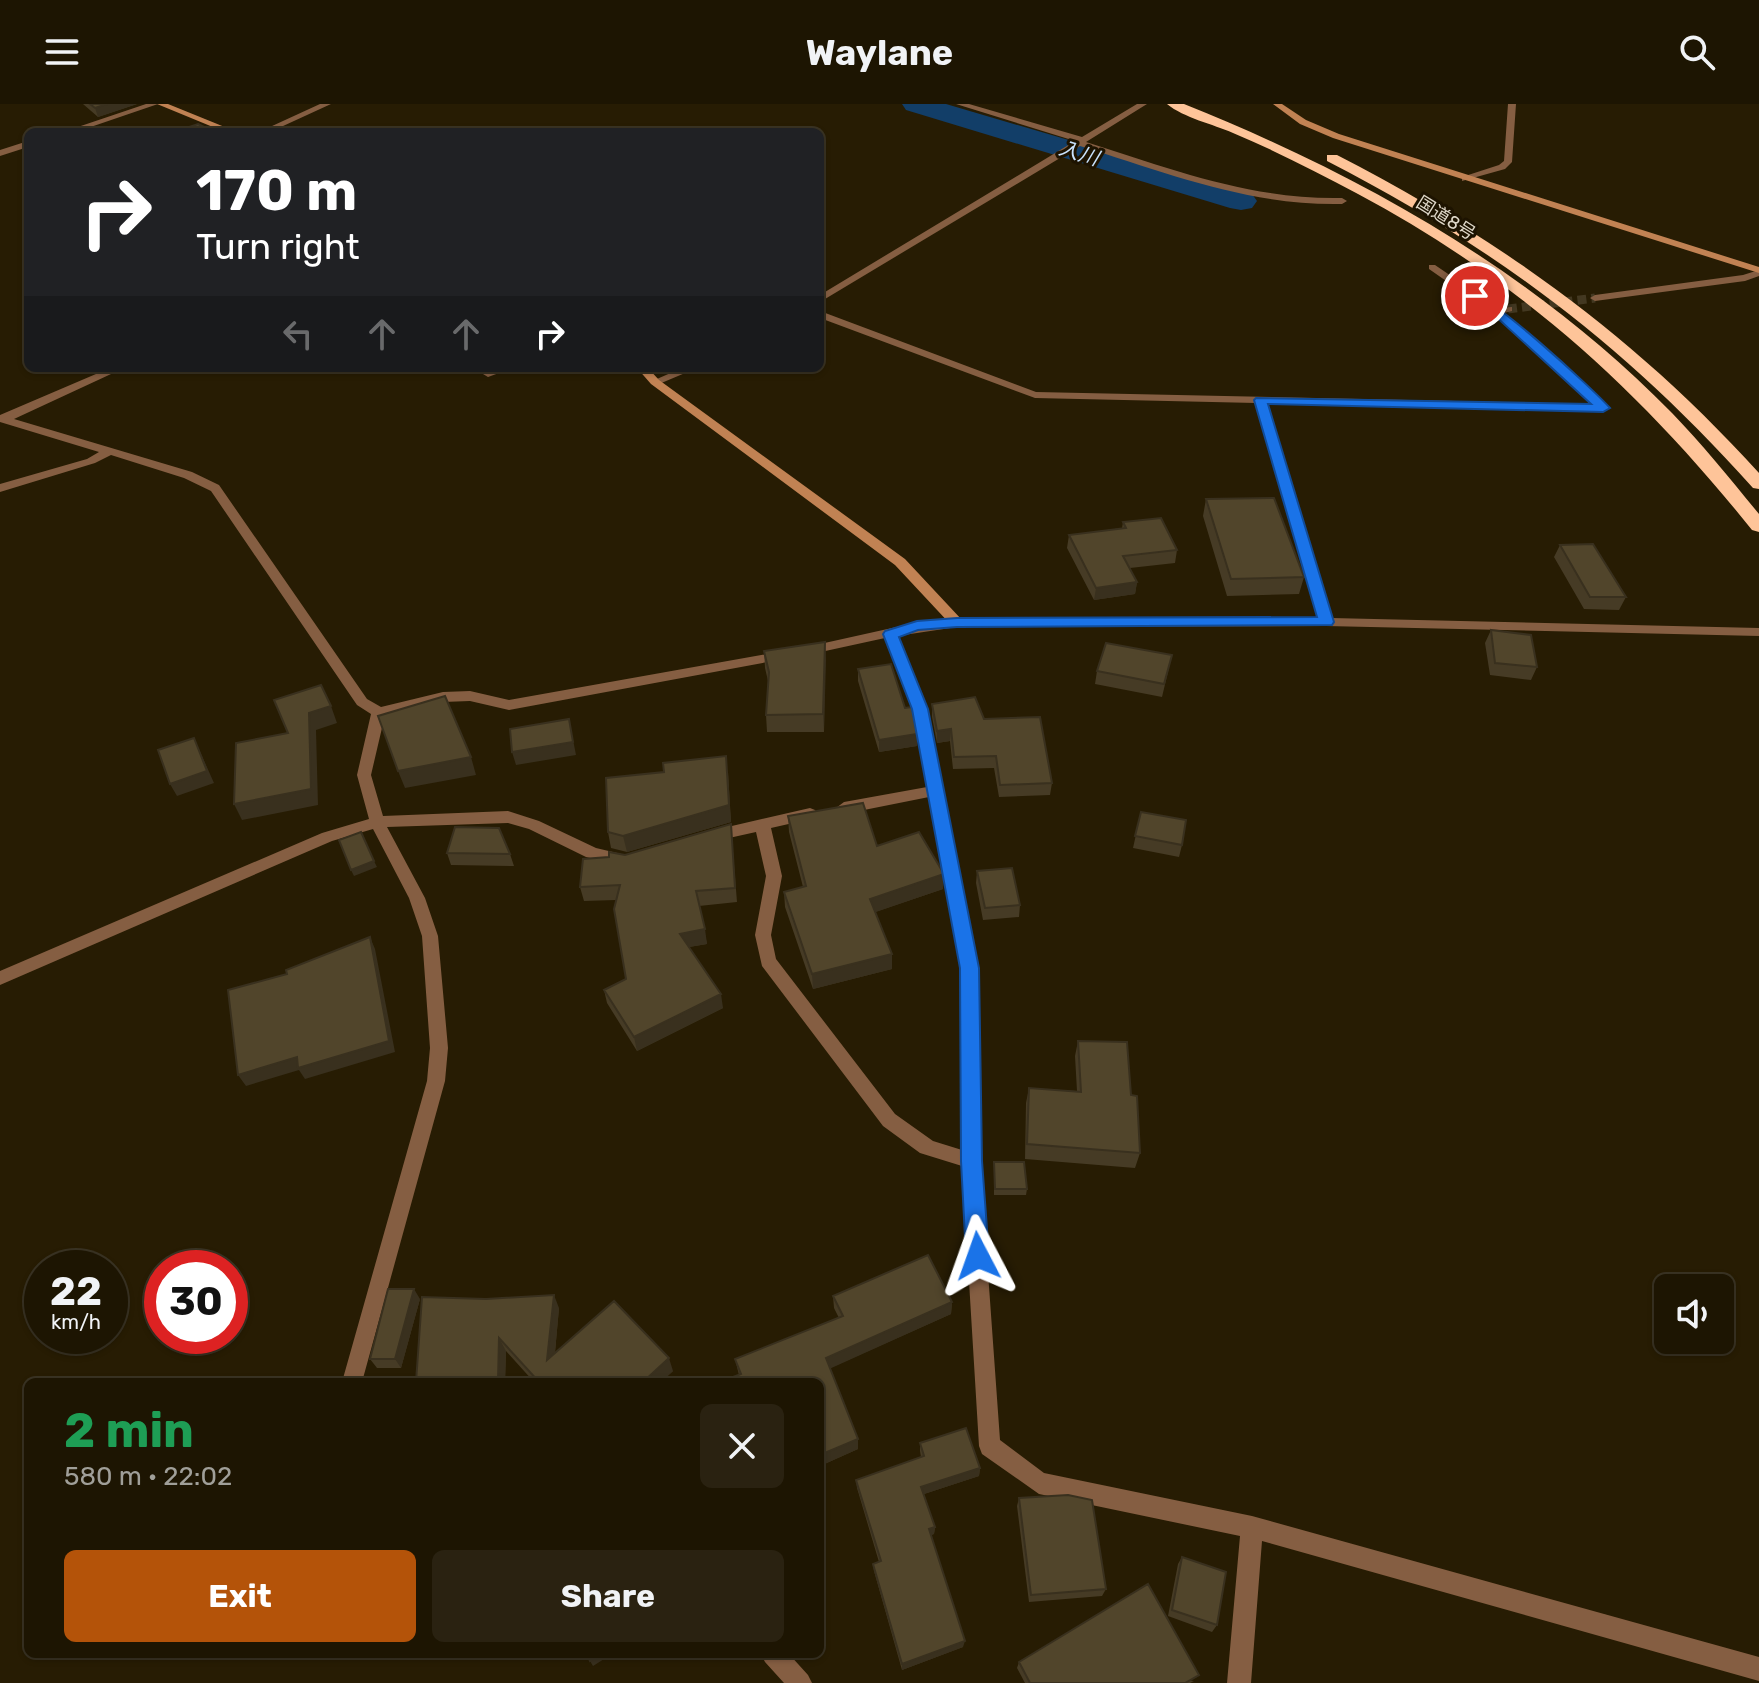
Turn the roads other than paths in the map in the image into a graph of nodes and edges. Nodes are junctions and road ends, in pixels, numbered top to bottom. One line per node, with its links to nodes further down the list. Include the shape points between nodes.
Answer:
1 (154, 104): 10 (street)
2 (161, 104): 11 (street)
3 (327, 104): 12 (street)
4 (960, 104): 13 (street)
5 (1143, 104): 13 (street)
6 (1173, 104): 34 (highway, 国道8号, via 1340,180 1432,231 1509,283 1652,402)
7 (1213, 104): 32 (highway, 国道8号, via 1364,174 1530,276 1642,362)
8 (1277, 104): 16 (street, via 1336,136)
9 (1512, 104): 16 (street, via 1508,162)
10 (79, 128)
11 (223, 128)
12 (272, 128)
13 (1080, 141): 17 (street, via 1252,194); 20 (street)
14 (24, 145): 15 (street)
15 (0, 153)
16 (1465, 179): 19 (street)
17 (1342, 201)
18 (1432, 267): 29 (street, via 1502,310 1603,408)
19 (1759, 272): 21 (street)
20 (824, 297)
21 (1595, 298)
22 (824, 316): 29 (street, via 1035,395)
23 (110, 372): 30 (street)
24 (495, 372): 27 (street)
25 (646, 372): 28 (street)
26 (681, 372): 28 (street)
27 (488, 374)
28 (655, 382): 36 (street, via 900,562)
29 (1261, 400): 35 (street)
30 (2, 419): 31 (street)
31 (110, 451): 33 (street); 39 (street, via 215,488 362,702)
32 (1759, 484)
33 (0, 488)
34 (1759, 526)
35 (1326, 622): 36 (street); 37 (street)
36 (957, 623): 38 (street, via 917,625)
37 (1759, 632)
38 (890, 634): 39 (street, via 509,705 470,696 443,697); 40 (street, via 920,709)
39 (379, 712): 41 (street, via 364,775)
40 (937, 790): 42 (street); 46 (street, via 969,968)
41 (377, 822): 44 (street, via 508,817 592,853 627,861); 45 (street, via 327,837); 47 (street, via 417,898 430,936 439,1048 436,1081)
42 (762, 823): 43 (street); 46 (street, via 774,876 763,935 768,961 889,1120 927,1147)
43 (689, 841)
44 (639, 857)
45 (0, 978)
46 (971, 1161): 48 (street, via 990,1446 1039,1483)
47 (353, 1378)
48 (1252, 1527): 50 (street); 52 (street)
49 (777, 1658): 51 (street)
50 (1759, 1669)
51 (800, 1683)
52 (1239, 1683)

